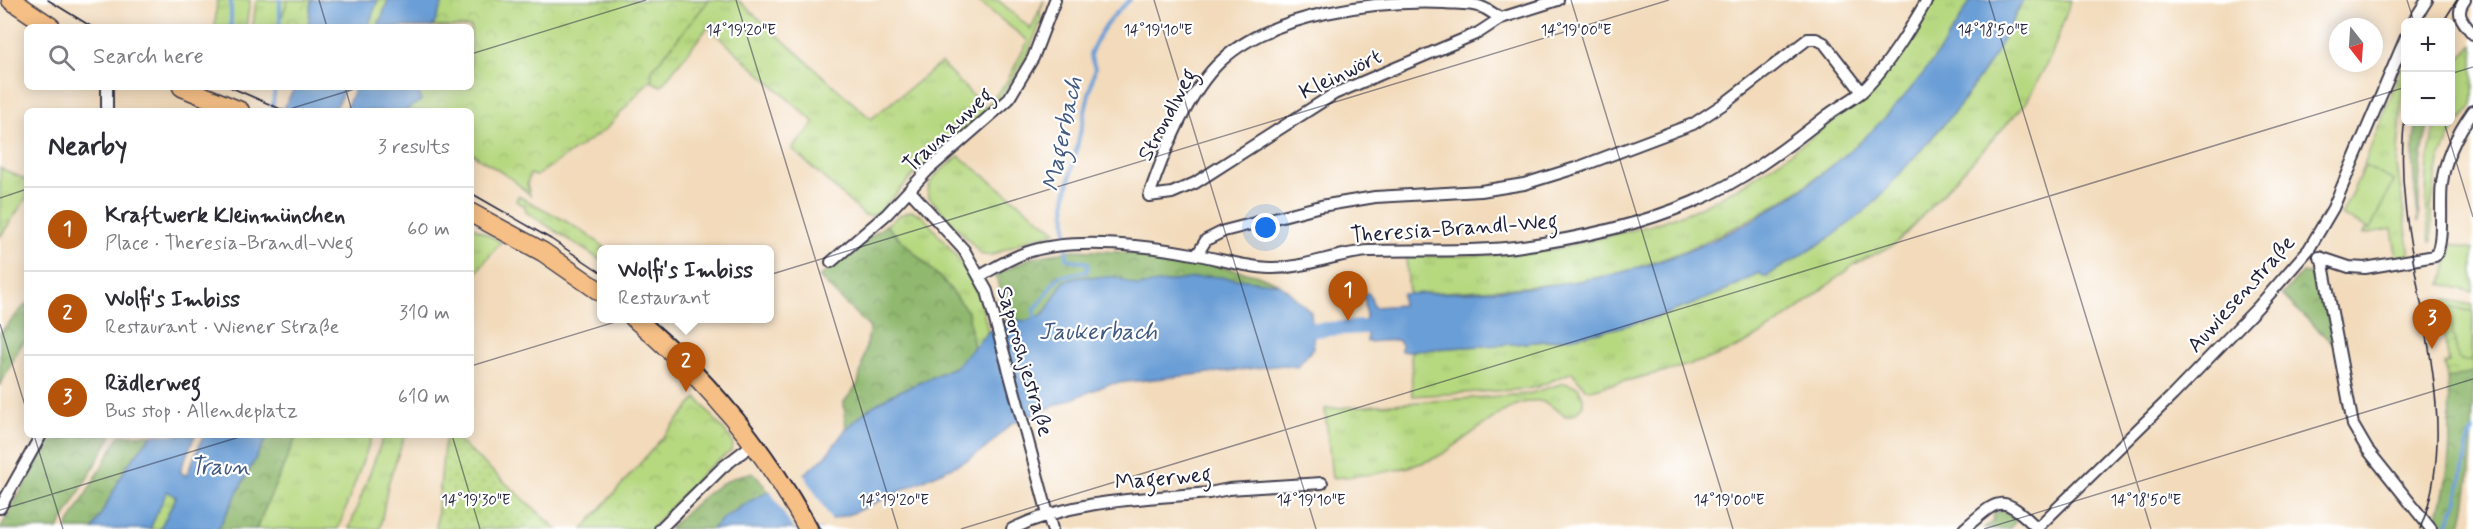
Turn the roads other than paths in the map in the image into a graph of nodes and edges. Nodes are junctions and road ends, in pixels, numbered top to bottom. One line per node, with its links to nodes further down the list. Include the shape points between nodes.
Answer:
1 (11, 0): 9 (main road)
2 (1054, 0): 18 (street, Traunauweg, via 1033,58 1008,100 928,170)
3 (1558, 0): 7 (street, Kleinwört)
4 (1927, 0): 14 (street, Theresia-Brandl-Weg, via 1888,61)
5 (2427, 0): 8 (street)
6 (2465, 0): 10 (street, via 2459,15)
7 (1501, 18): 19 (street, Kleinwört, via 1478,33 1334,94 1195,183 1172,193); 19 (street, Strondlweg, via 1480,6 1381,4 1334,10 1237,46 1197,87)
8 (2416, 18)
9 (47, 24)
10 (2473, 34)
11 (2401, 49): 21 (street, Auwiesenstraße, via 2345,182)
12 (108, 90): 15 (street)
13 (191, 90): 16 (main road)
14 (1862, 92): 22 (street, Theresia-Brandl-Weg, via 1720,189 1619,228 1512,247 1356,252 1274,268 1238,265); 22 (street, via 1824,43 1808,39 1693,124 1579,167 1524,184 1480,191 1369,197 1321,206 1224,231 1206,240)
15 (106, 108)
16 (233, 108)
17 (2473, 111): 23 (street, via 2456,140 2442,180 2440,243 2435,256 2365,268)
18 (910, 191): 24 (street, Traunauweg); 25 (street, Saporoshjestraße, via 964,250)
19 (1149, 196)
20 (474, 215): 26 (main road)
21 (2309, 249): 23 (street); 33 (street, Auwiesenstraße, via 2181,387)
22 (1197, 255): 25 (street, Theresia-Brandl-Weg, via 1120,245 1055,246 1030,251)
23 (2322, 259): 39 (street, via 2353,425 2367,449)
24 (831, 262)
25 (980, 276): 32 (street, Saporoshjestraße)
26 (597, 289)
27 (639, 323): 29 (main road, via 722,405)
28 (39, 438): 31 (street)
29 (753, 444): 34 (street, via 723,467); 35 (main road)
30 (1322, 483): 32 (street, Magerweg, via 1105,502)
31 (0, 508)
32 (1048, 513): 36 (street, Magerweg); 37 (street, Saporoshjestraße)
33 (2036, 528): 38 (street, via 2017,509 1999,503)
34 (660, 529)
35 (808, 529)
36 (1012, 529)
37 (1052, 529)
38 (1964, 529)
39 (2431, 529)

